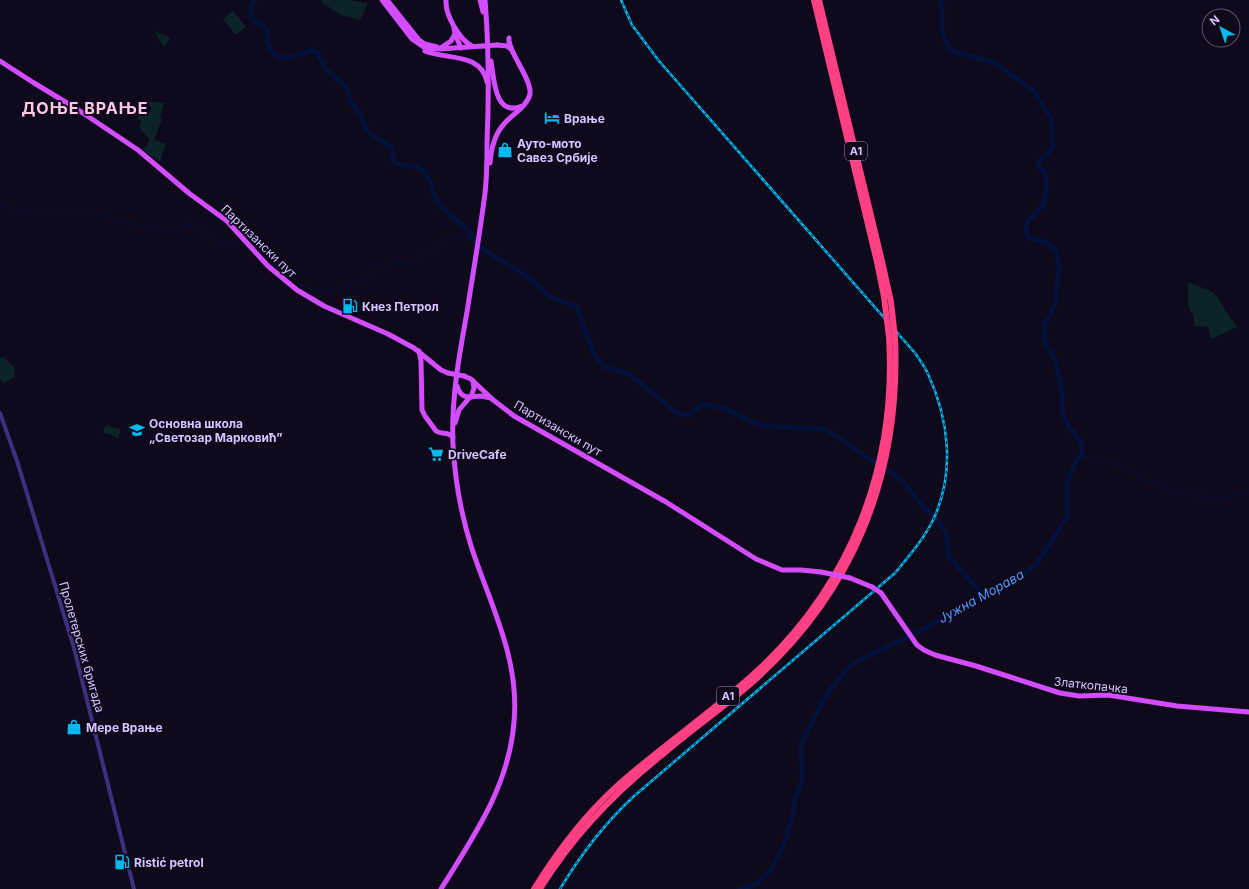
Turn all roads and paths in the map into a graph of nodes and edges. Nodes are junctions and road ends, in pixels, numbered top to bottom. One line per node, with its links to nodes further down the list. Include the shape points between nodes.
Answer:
1 (382, 0): 12 (main road)
2 (387, 0): 14 (main road, via 419,40)
3 (446, 0): 9 (main road)
4 (480, 0): 8 (main road)
5 (485, 0): 8 (main road)
6 (814, 0): 22 (highway, A1, bridge, via 879,269)
7 (820, 0): 22 (highway, A1, bridge, via 891,302)
8 (487, 24): 17 (main road)
9 (454, 25): 10 (main road); 13 (main road, via 464,40)
10 (455, 34): 14 (main road, via 451,42); 15 (main road)
11 (509, 38): 16 (main road)
12 (412, 39): 14 (main road, via 427,49); 20 (main road, via 428,52 460,57 477,67 486,79)
13 (474, 46): 15 (main road); 16 (main road, bridge, via 498,45)
14 (442, 48): 15 (main road)
15 (461, 48)
16 (513, 50): 19 (main road, via 529,89)
17 (489, 55): 19 (main road, via 499,100 511,108 519,107); 20 (main road)
18 (0, 61): 23 (main road, Партизански пут, via 138,150 222,217 276,273 305,296)
19 (526, 102): 21 (main road, via 502,125 494,140)
20 (489, 109): 21 (main road)
21 (486, 186): 27 (main road)
22 (892, 338): 35 (highway, A1, via 889,401)
23 (419, 351): 24 (main road, Партизански пут); 25 (main road)
24 (428, 359): 25 (main road); 26 (main road, Партизански пут, bridge, via 443,371)
25 (421, 369): 33 (main road, via 423,412 436,431)
26 (473, 380): 28 (main road, via 474,388); 29 (main road, Партизански пут)
27 (456, 382): 28 (main road, via 460,393 464,397); 31 (main road)
28 (470, 397): 29 (main road); 32 (main road, via 459,410)
29 (492, 399): 36 (main road, Партизански пут, bridge, via 514,416 662,500 756,559 782,570 821,572 850,578 872,587 881,593 892,607)
30 (0, 413): 38 (street, Пролетерских бригада, via 74,648)
31 (453, 420): 32 (main road); 33 (main road)
32 (453, 428): 34 (main road)
33 (443, 433): 34 (main road, via 449,433)
34 (453, 437): 39 (main road, via 460,507 508,651 515,701 513,737 502,780 487,813)
35 (880, 471): 40 (highway, A1, via 845,557 819,601 798,629 756,673 656,752 606,796 569,838); 41 (highway, A1, via 872,507 845,568 824,604 803,631 770,667 655,760 614,797 558,860)
36 (915, 642): 37 (main road, Златкопачка, via 933,654 1062,694 1111,696 1182,707)
37 (1249, 712)
38 (134, 889)
39 (441, 889)
40 (534, 889)
41 (540, 889)

